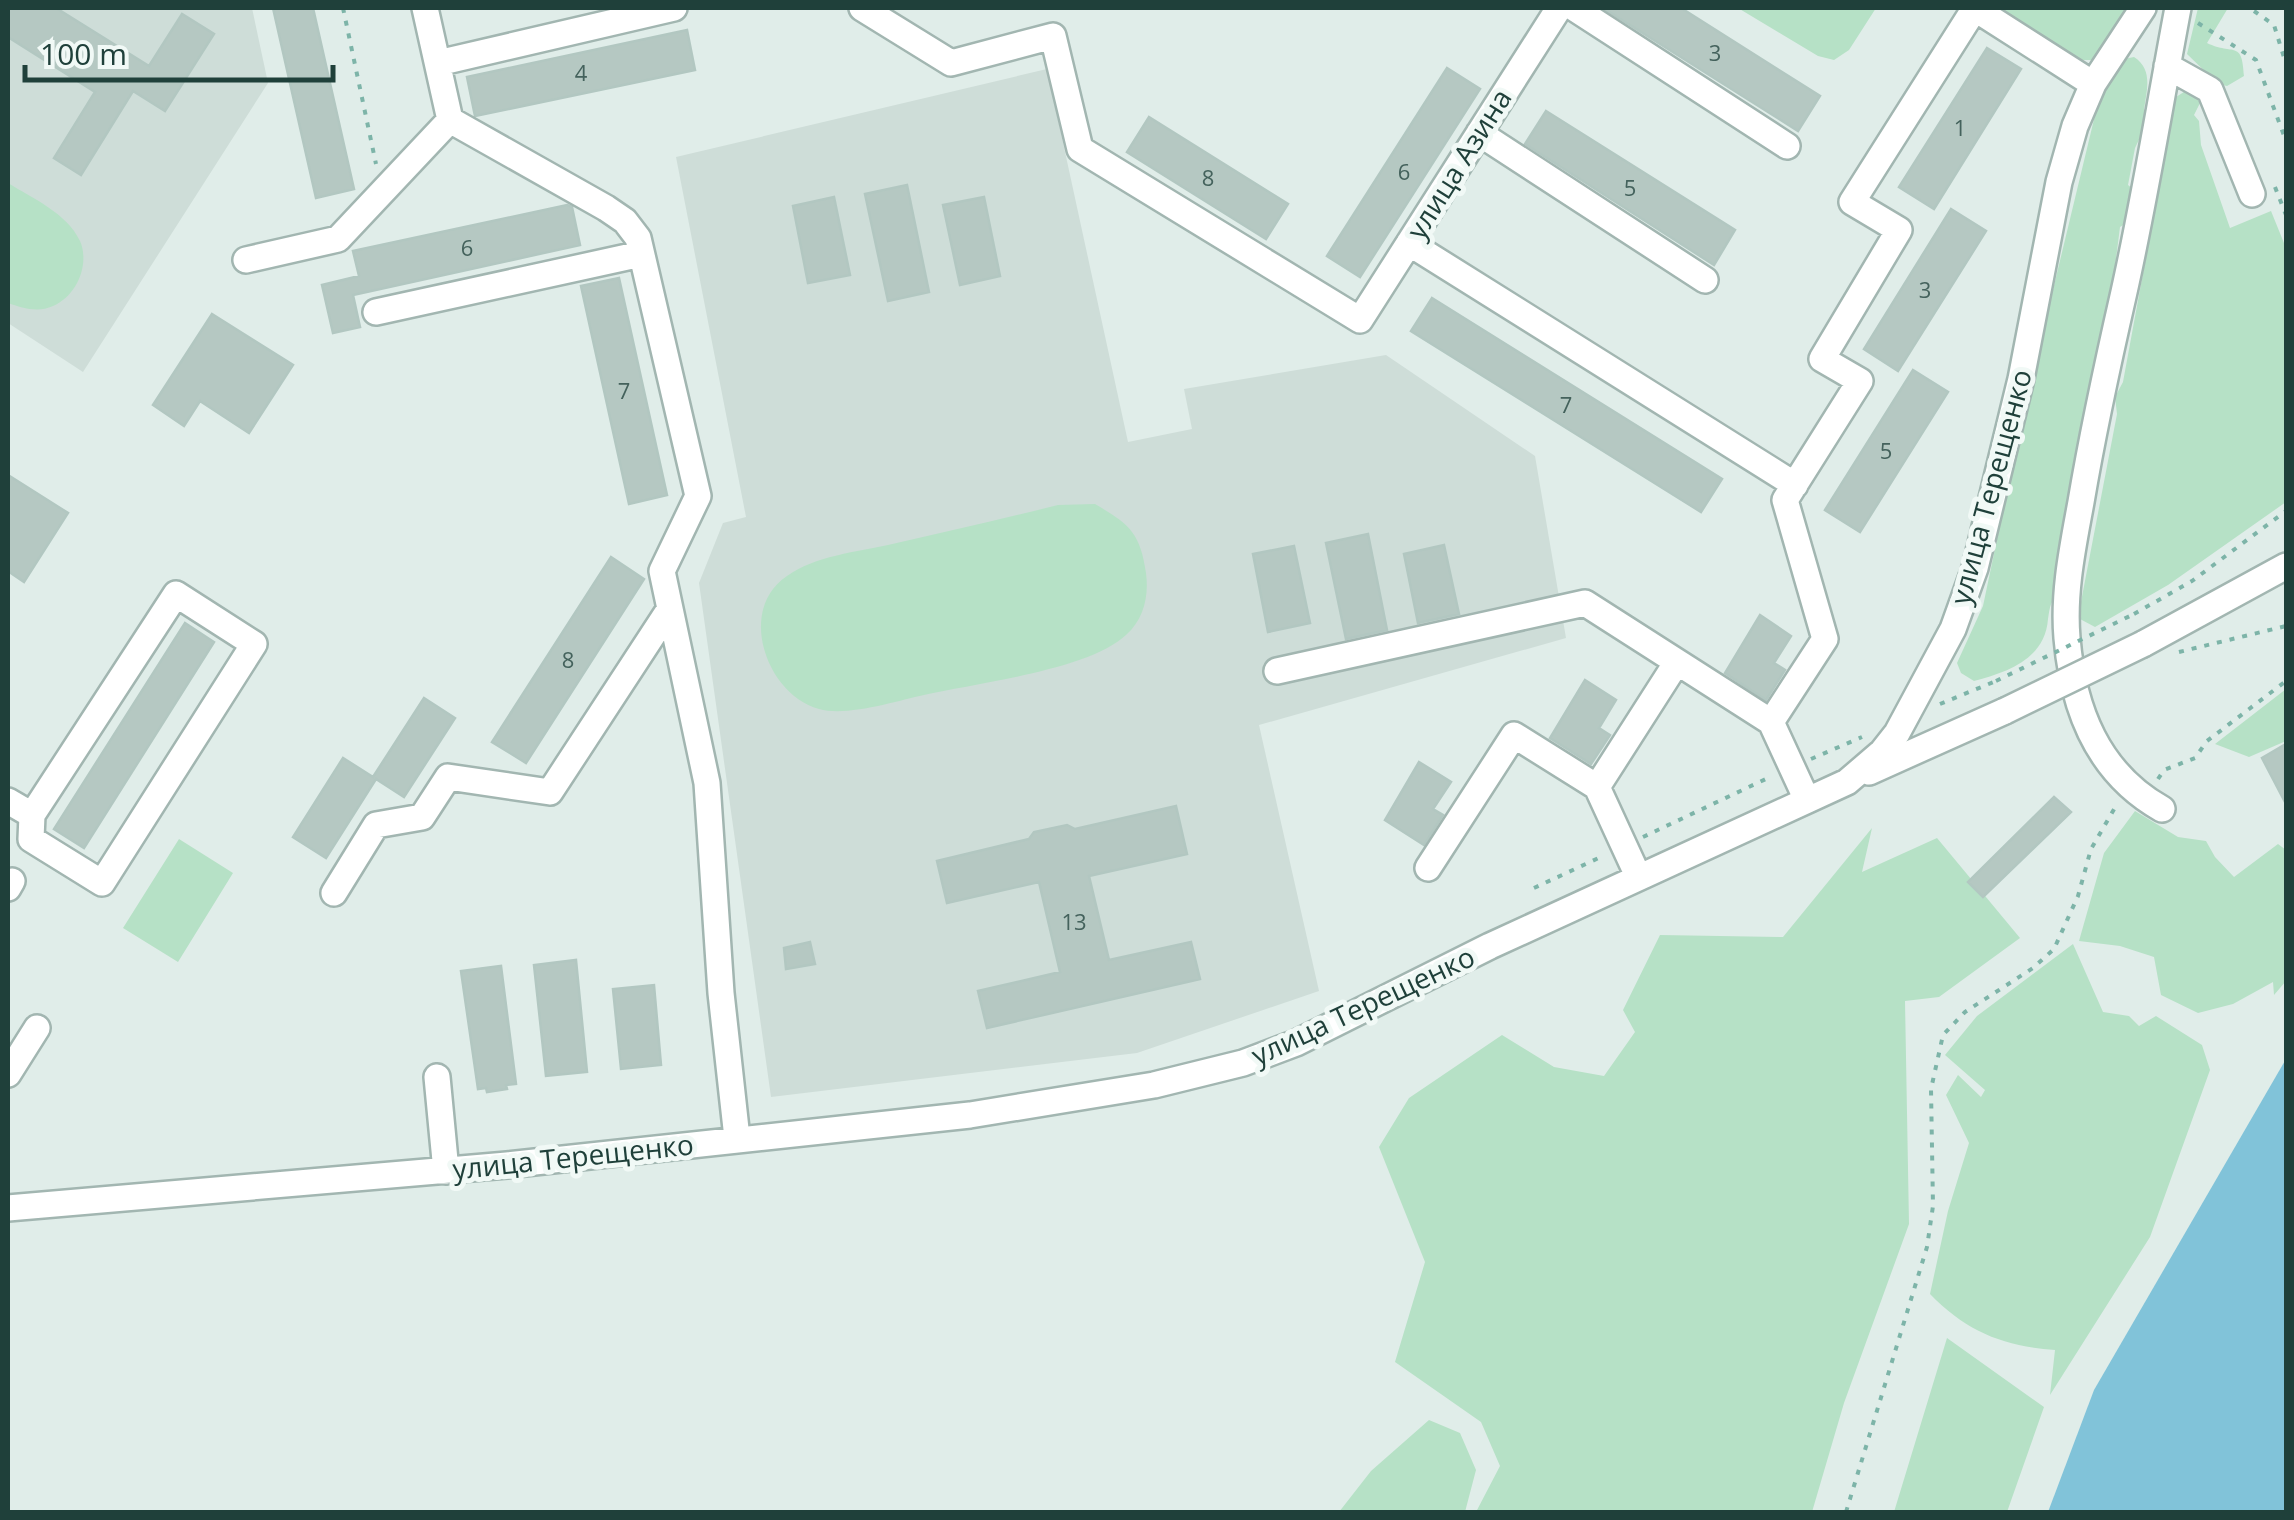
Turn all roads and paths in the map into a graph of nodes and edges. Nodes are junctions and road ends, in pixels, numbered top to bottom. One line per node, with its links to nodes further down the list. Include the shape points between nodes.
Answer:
1 (343, 8): 19 (path)
2 (425, 8): 11 (street)
3 (674, 8): 11 (street)
4 (862, 8): 23 (street, улица Азина, via 951,63 1053,36 1080,148 1360,320)
5 (1558, 8): 16 (street, улица Азина)
6 (1574, 8): 18 (street)
7 (1974, 8): 14 (street); 28 (street, via 1852,202 1899,230 1822,359 1860,381)
8 (2143, 8): 14 (street, улица Терещенко)
9 (2254, 11): 12 (path, via 2274,25)
10 (2184, 13): 13 (street); 17 (path, via 2256,60)
11 (438, 63): 15 (street)
12 (2286, 64)
13 (2167, 66): 20 (street, via 2210,90); 43 (street, via 2096,415 2066,614 2068,654 2093,741)
14 (2093, 84): 37 (street, улица Терещенко, via 2058,182 2021,378 1975,568)
15 (450, 120): 19 (street); 24 (street, via 625,222)
16 (1479, 133): 23 (street, улица Азина); 26 (street)
17 (2286, 141)
18 (1787, 146)
19 (382, 192): 25 (street, via 338,239)
20 (2252, 194)
21 (2282, 204): 22 (path)
22 (2286, 215)
23 (1409, 243): 28 (street)
24 (641, 254): 27 (street); 31 (street, via 698,496 662,571)
25 (246, 260)
26 (1705, 280)
27 (376, 312)
28 (1795, 485): 38 (street, via 1785,500 1825,639)
29 (2286, 511): 37 (path, bridge, via 2192,581 2134,614)
30 (2286, 566): 33 (street)
31 (669, 610): 51 (street, via 550,792 448,778 422,816 376,825); 55 (street, via 707,783)
32 (2286, 624): 33 (path, via 2196,650)
33 (2153, 648): 41 (street, bridge)
34 (1677, 662): 35 (street, via 1584,603); 38 (street); 42 (street)
35 (1277, 671)
36 (2286, 681): 43 (path, via 2207,740 2195,758 2164,770)
37 (1908, 718): 41 (street, улица Терещенко)
38 (1771, 722): 40 (street)
39 (1874, 732): 40 (path)
40 (1792, 767): 44 (street); 47 (path)
41 (1846, 782): 44 (street, улица Терещенко)
42 (1596, 788): 47 (street); 48 (street, via 1514,735)
43 (2145, 799): 58 (path, via 2098,834 2054,949 1943,1035 1932,1089 1927,1247)
44 (1807, 800): 49 (street, улица Терещенко)
45 (8, 801): 46 (street)
46 (32, 815): 46 (street, via 31,838 102,883 254,644 176,594)
47 (1624, 846): 49 (street); 50 (path)
48 (1428, 868)
49 (1638, 876): 55 (street, улица Терещенко, via 1243,1063 1139,1088 970,1115)
50 (1534, 888)
51 (334, 893)
52 (37, 1028): 53 (street)
53 (8, 1074)
54 (437, 1077): 56 (street)
55 (737, 1138): 56 (street, улица Терещенко)
56 (446, 1171): 57 (street, улица Терещенко)
57 (8, 1208)
58 (1846, 1512)

